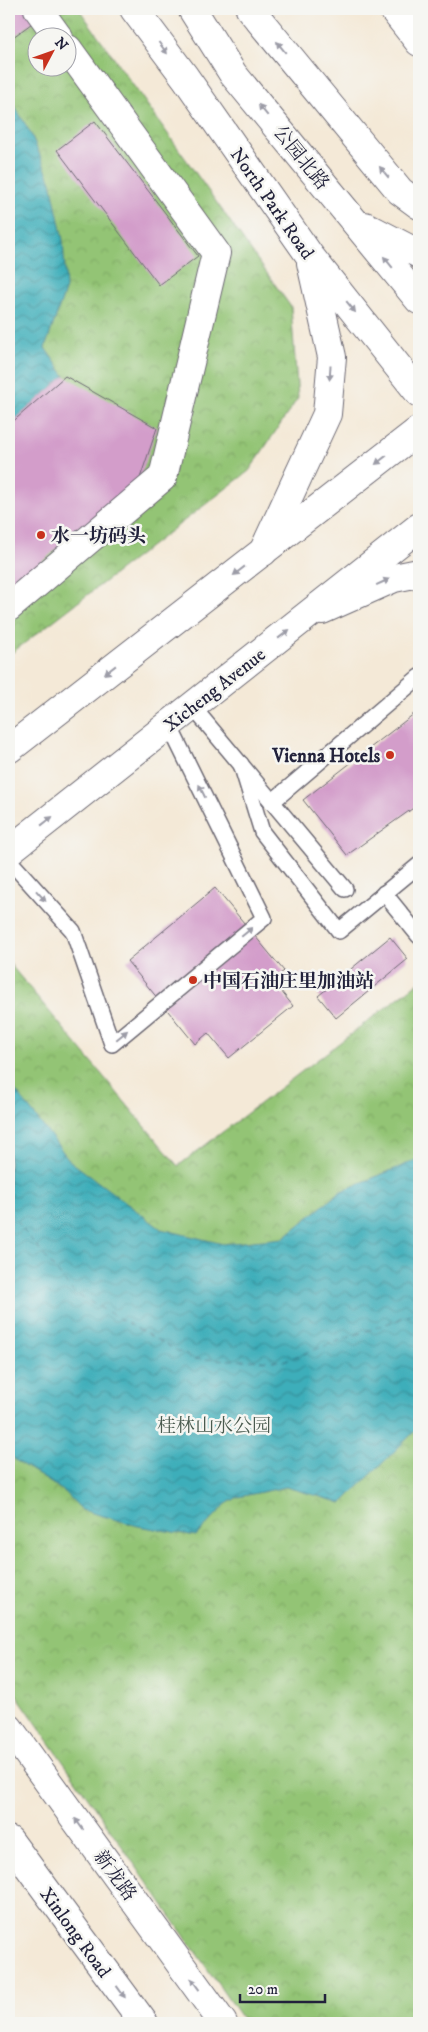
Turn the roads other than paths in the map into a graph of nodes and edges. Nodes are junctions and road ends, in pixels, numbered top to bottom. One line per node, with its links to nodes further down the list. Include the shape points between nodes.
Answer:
1 (38, 9): 6 (main road)
2 (134, 9): 12 (main road, North Park Road, one-way to 12)
3 (192, 9): 10 (main road, 公园北路, one-way to 3, via 233,74)
4 (250, 9): 9 (main road, one-way to 4, via 400,191)
5 (393, 9): 7 (main road)
6 (52, 28)
7 (419, 42)
8 (78, 62): 19 (main road, via 216,252 163,477)
9 (419, 206)
10 (355, 221): 11 (main road); 13 (main road, 公园北路, one-way to 10)
11 (419, 254)
12 (310, 256): 14 (main road, North Park Road, one-way to 14); 17 (main road, one-way to 17, via 332,357 327,414)
13 (419, 300)
14 (419, 393)
15 (419, 430): 17 (main road, one-way to 17)
16 (419, 527): 20 (main road, Xicheng Avenue)
17 (263, 552): 24 (main road, one-way to 24)
18 (419, 573): 20 (main road, one-way to 18, via 394,578)
19 (9, 607)
20 (306, 616): 22 (main road, Xicheng Avenue, one-way to 20)
21 (419, 677): 26 (lane)
22 (192, 706): 23 (main road, Xicheng Avenue); 25 (lane)
23 (169, 725): 27 (main road, Xicheng Avenue, one-way to 23); 28 (lane, one-way to 23, via 73,931 112,1044 264,918)
24 (9, 749)
25 (240, 764): 26 (lane); 31 (lane, via 262,832 339,931)
26 (272, 802): 30 (lane)
27 (9, 852)
28 (9, 860)
29 (419, 865): 31 (lane)
30 (345, 889)
31 (384, 893): 32 (lane)
32 (419, 936)
33 (9, 1728): 36 (main road, 新龙路, one-way to 33)
34 (9, 1840): 35 (main road, Xinlong Road, one-way to 35)
35 (144, 2023)
36 (223, 2023)

